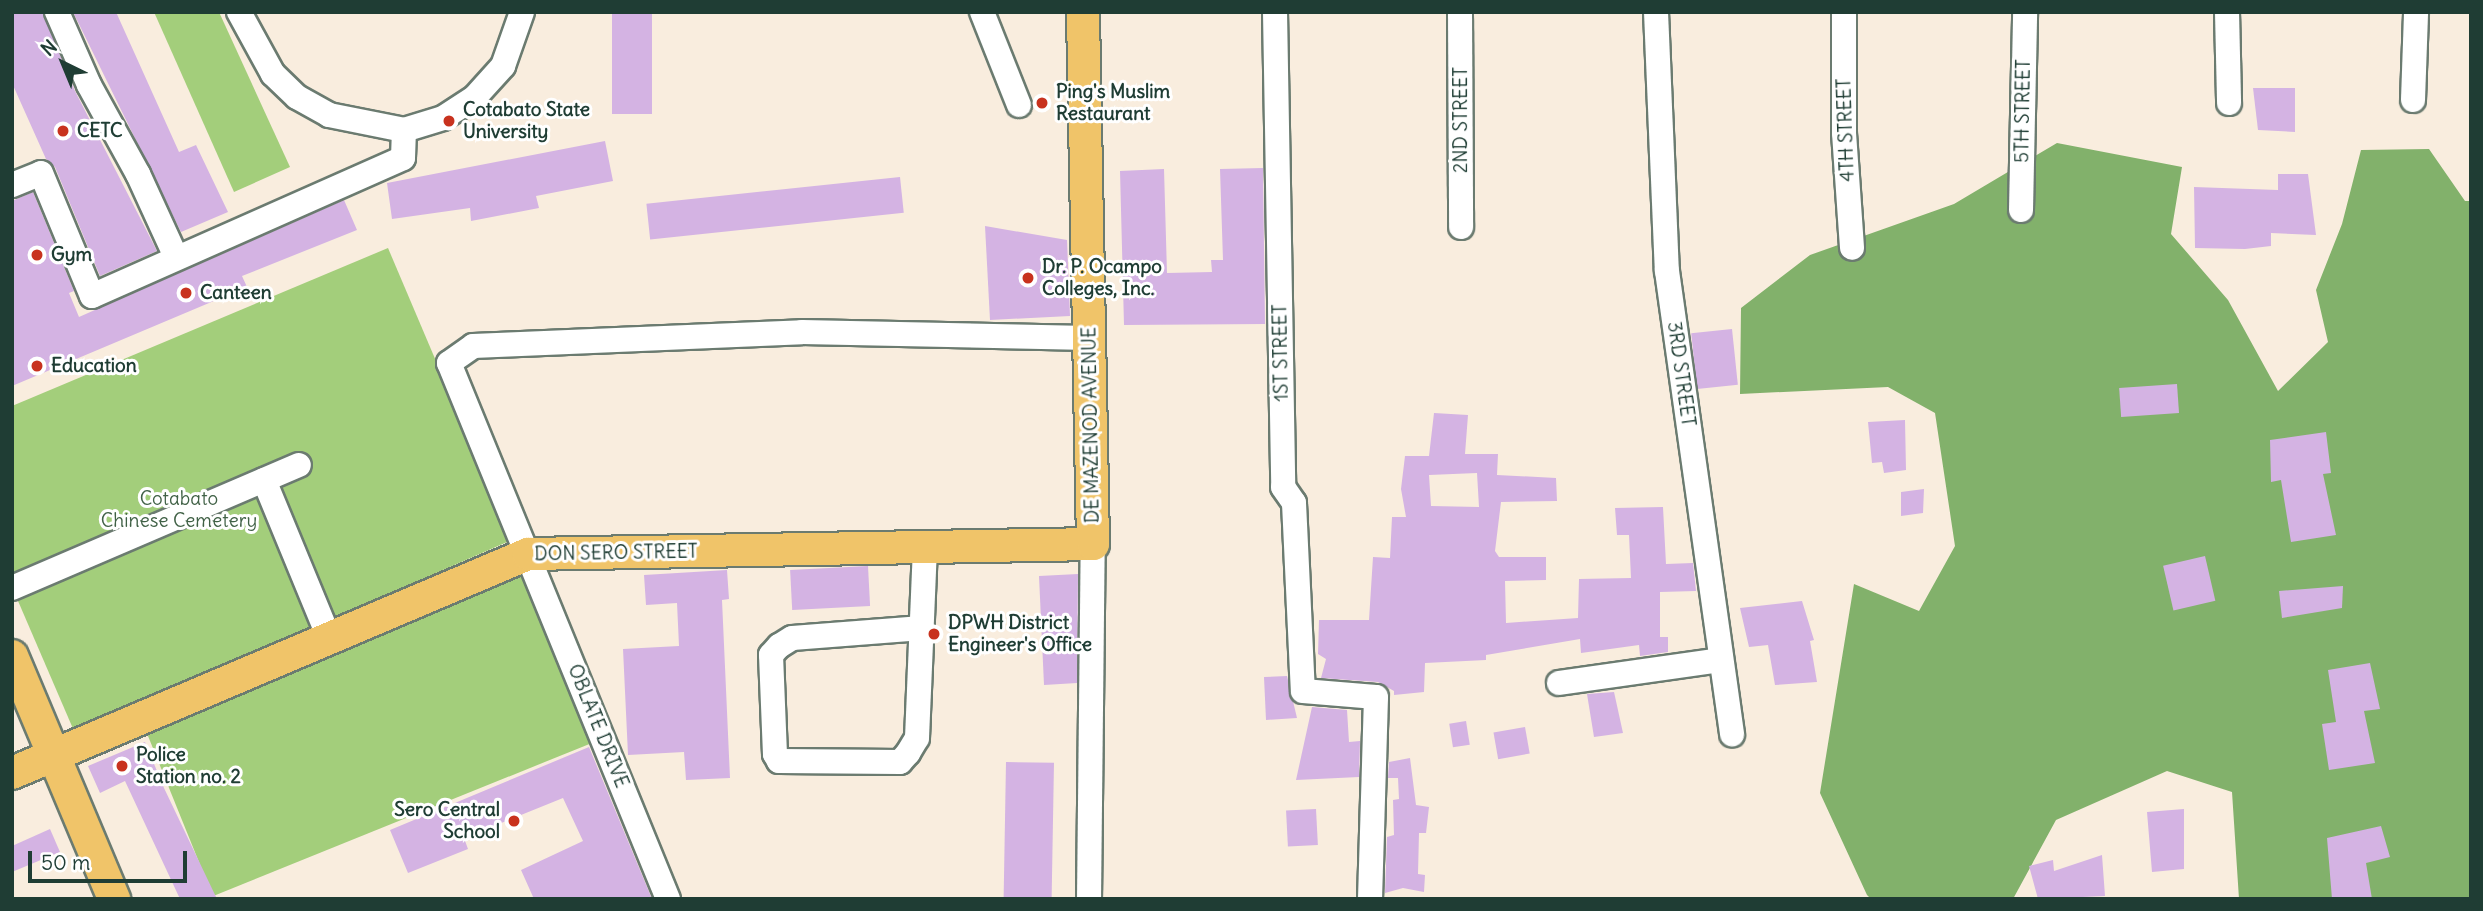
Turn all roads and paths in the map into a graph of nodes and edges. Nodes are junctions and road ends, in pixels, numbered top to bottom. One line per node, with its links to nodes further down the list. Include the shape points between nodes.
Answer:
1 (57, 12): 21 (street, via 89,86 138,174)
2 (239, 12): 16 (street, via 273,74 298,97 329,115)
3 (522, 12): 16 (street, via 503,66 475,97 443,118)
4 (982, 12): 15 (street)
5 (1083, 12): 22 (main road, DE MAZENOD AVENUE)
6 (1275, 12): 40 (street, 1ST STREET, via 1283,487 1294,503 1303,691 1376,697)
7 (1460, 12): 19 (street, 2ND STREET)
8 (1656, 12): 32 (street, 3RD STREET, via 1667,271)
9 (1844, 12): 20 (street, 4TH STREET, via 1844,133)
10 (2025, 12): 18 (street, 5TH STREET)
11 (2227, 12): 14 (street)
12 (2416, 12): 13 (street)
13 (2413, 100)
14 (2229, 103)
15 (1019, 105)
16 (404, 130): 21 (street, via 403,158)
17 (12, 185): 21 (street, via 41,173 92,296)
18 (2021, 210)
19 (1461, 227)
20 (1852, 248)
21 (176, 257)
22 (1089, 338): 25 (main road, DE MAZENOD AVENUE); 27 (street, OBLATE DRIVE, via 802,332 473,346 449,363)
23 (299, 465): 24 (street)
24 (264, 480): 28 (street); 30 (street)
25 (1093, 544): 26 (main road, DON SERO STREET); 39 (street)
26 (925, 547): 27 (main road, DON SERO STREET); 29 (street)
27 (528, 554): 30 (main road, DON SERO STREET); 38 (street, OBLATE DRIVE)
28 (12, 588)
29 (922, 628): 29 (street, via 792,638 779,646 771,655 779,761 900,762 917,737)
30 (330, 640): 35 (main road, DON SERO STREET)
31 (12, 656): 35 (main road)
32 (1720, 660): 33 (street); 34 (street, 3RD STREET)
33 (1559, 682)
34 (1732, 734)
35 (53, 753): 36 (main road, DON SERO STREET); 37 (main road)
36 (12, 773)
37 (114, 899)
38 (668, 899)
39 (1089, 899)
40 (1370, 899)

